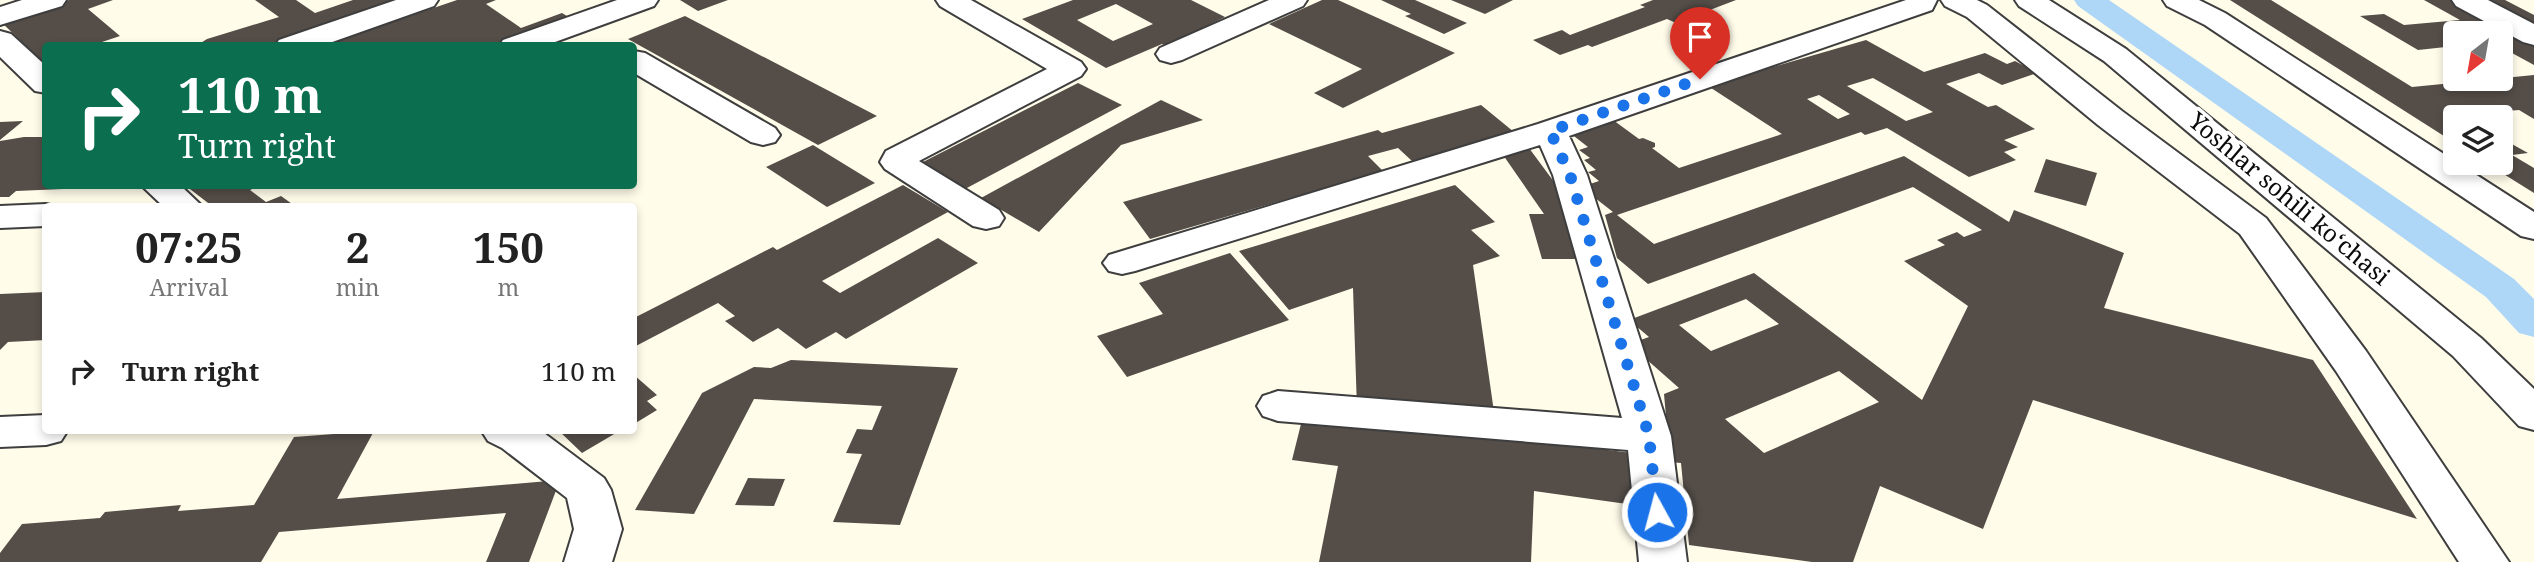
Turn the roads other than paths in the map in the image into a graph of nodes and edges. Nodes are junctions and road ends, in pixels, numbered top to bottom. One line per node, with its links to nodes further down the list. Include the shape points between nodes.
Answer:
1 (51, 0): 11 (street)
2 (424, 0): 15 (street)
3 (645, 0): 12 (street)
4 (950, 0): 27 (street, via 1070,69 898,158 897,162)
5 (1923, 0): 21 (street)
6 (1955, 0): 38 (street, via 1977,11 2253,226 2351,361)
7 (2029, 0): 31 (street, Yoshlar sohili koʻchasi, via 2115,55 2467,347)
8 (2177, 0): 28 (street, via 2215,19)
9 (2466, 0): 13 (street)
10 (1274, 3): 18 (street)
11 (0, 16)
12 (573, 25): 16 (street); 17 (street)
13 (2534, 36)
14 (0, 40): 20 (street)
15 (302, 42)
16 (525, 42)
17 (602, 42)
18 (1171, 54)
19 (637, 62): 22 (street)
20 (42, 80)
21 (1550, 131): 29 (street); 35 (street, via 1570,175)
22 (763, 135)
23 (164, 189): 24 (street)
24 (180, 203)
25 (42, 215): 26 (street)
26 (0, 217)
27 (986, 218)
28 (2534, 228)
29 (1122, 263)
30 (1278, 406): 35 (street)
31 (2534, 415)
32 (42, 430): 33 (street)
33 (0, 432)
34 (512, 434): 36 (street, via 588,491 598,528)
35 (1649, 436): 37 (street)
36 (588, 562)
37 (1663, 562)
38 (2485, 562)

